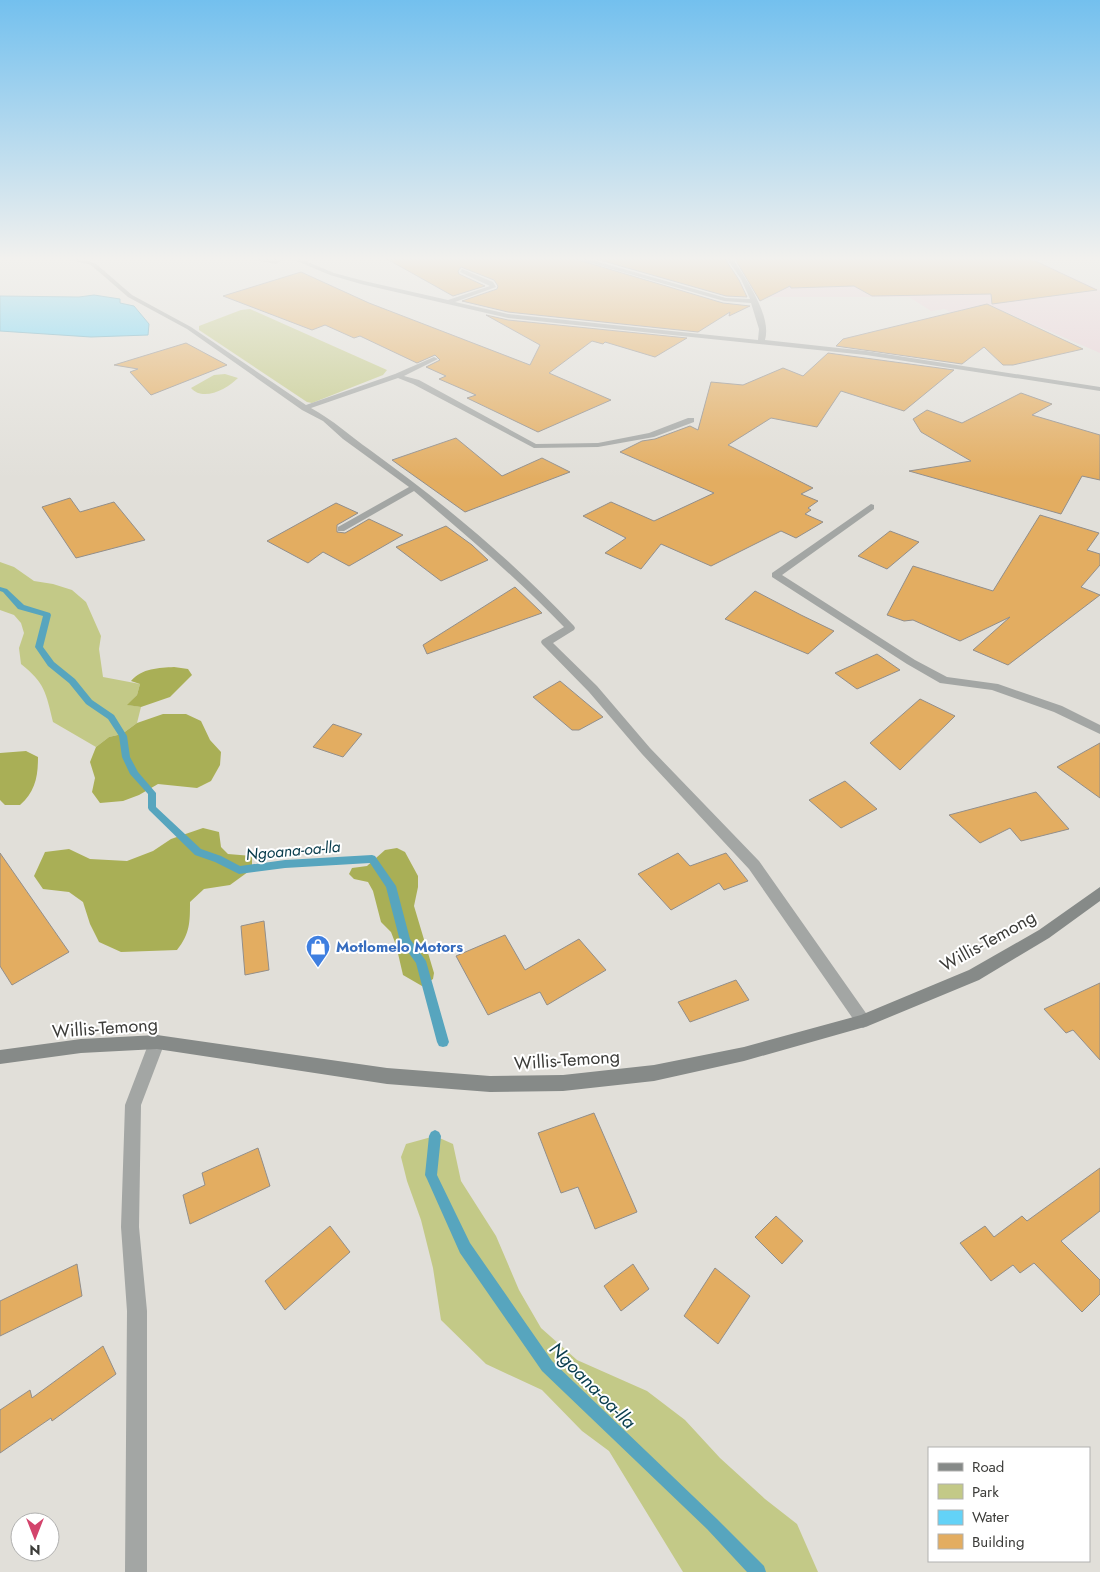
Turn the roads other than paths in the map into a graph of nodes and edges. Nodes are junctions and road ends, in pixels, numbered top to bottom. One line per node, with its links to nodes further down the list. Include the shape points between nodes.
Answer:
1 (196, 332): 8 (street)
2 (661, 332): 4 (street)
3 (763, 332): 4 (street)
4 (761, 342): 7 (street, via 866,353)
5 (434, 359): 6 (street)
6 (398, 376): 8 (street); 9 (street, via 416,382 534,446 598,445 651,435)
7 (1100, 389)
8 (305, 408): 10 (street, via 326,419)
9 (691, 420)
10 (415, 488): 12 (street); 15 (street, via 503,561 570,628 546,642 754,865)
11 (872, 508): 13 (street, via 775,574 944,680 994,687 1058,709)
12 (341, 529)
13 (1100, 730)
14 (1100, 893): 15 (main road, Willis-Temong, via 1044,934 974,975)
15 (863, 1021): 16 (main road, Willis-Temong, via 744,1054 654,1073 563,1083 490,1084 387,1076)
16 (158, 1042): 17 (main road, Willis-Temong, via 82,1046); 18 (street, via 134,1105 130,1227 137,1311)
17 (0, 1057)
18 (136, 1572)

